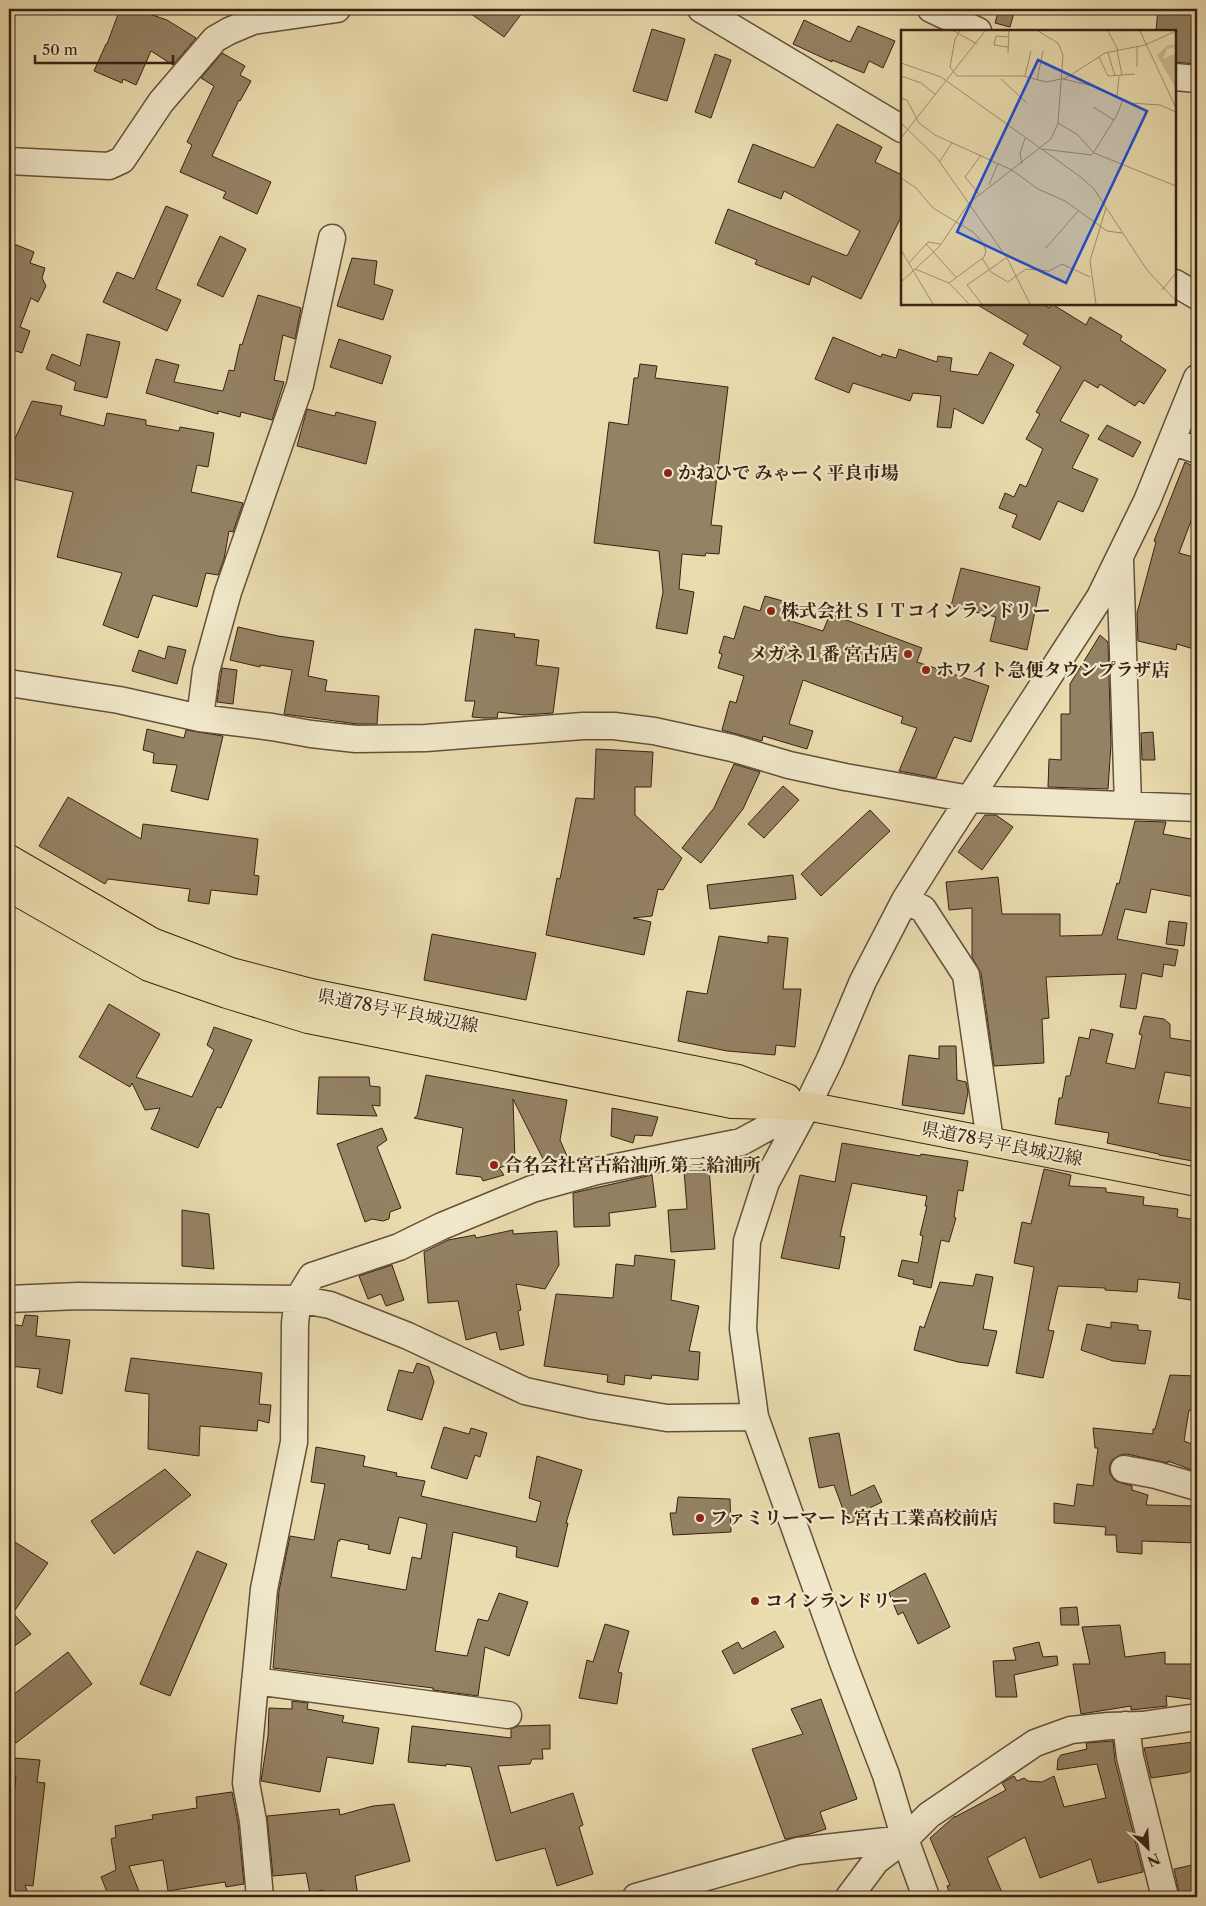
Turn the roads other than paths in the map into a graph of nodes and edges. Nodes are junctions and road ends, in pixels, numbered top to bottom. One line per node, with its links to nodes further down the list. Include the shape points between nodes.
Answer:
1 (337, 9): 8 (street, via 253,22 215,39 162,102 122,160 109,166)
2 (701, 9): 7 (street)
3 (931, 9): 4 (street)
4 (976, 30)
5 (1176, 77): 6 (street)
6 (1197, 79)
7 (901, 128)
8 (9, 161)
9 (332, 238): 17 (street, via 300,385 228,592 206,671)
10 (1176, 284): 11 (street)
11 (1197, 296)
12 (1197, 378): 13 (street)
13 (1172, 441): 14 (street); 15 (street)
14 (1197, 450)
15 (1120, 556): 18 (street, via 1100,597); 19 (street)
16 (9, 683): 17 (street, via 119,700)
17 (200, 718): 18 (street, via 356,739 426,738 614,726 732,748 845,777)
18 (970, 798): 19 (street); 23 (street)
19 (1128, 804): 20 (street)
20 (1197, 808)
21 (9, 858): 24 (main road, 県道78号平良城辺線, via 152,942 231,972 311,993 738,1079)
22 (9, 887): 24 (main road, 県道78号平良城辺線, via 149,966 308,1019 732,1104)
23 (905, 900): 24 (street, via 863,981); 25 (street, via 923,909 966,975)
24 (807, 1106): 25 (main road, 県道78号平良城辺線); 28 (street, via 741,1142 597,1171 532,1189 399,1246 312,1276); 29 (street, via 766,1182 746,1241 743,1329)
25 (990, 1141): 26 (main road, 県道78号平良城辺線)
26 (1197, 1182)
27 (9, 1299): 28 (street, via 78,1296)
28 (298, 1299): 29 (street, via 330,1305 408,1336 525,1391 667,1418); 32 (street, via 294,1442 264,1589)
29 (755, 1417): 36 (street, via 886,1775)
30 (1124, 1469): 31 (street)
31 (1197, 1487)
32 (255, 1681): 33 (street); 38 (street, via 246,1784)
33 (508, 1715)
34 (1197, 1717): 35 (street)
35 (1126, 1725): 36 (street, via 1071,1730 1036,1743 929,1816); 41 (street, via 1130,1757)
36 (905, 1839): 37 (street, via 798,1850); 39 (street, via 876,1861); 40 (street)
37 (651, 1895)
38 (260, 1897)
39 (849, 1897)
40 (926, 1897)
41 (1165, 1897)

